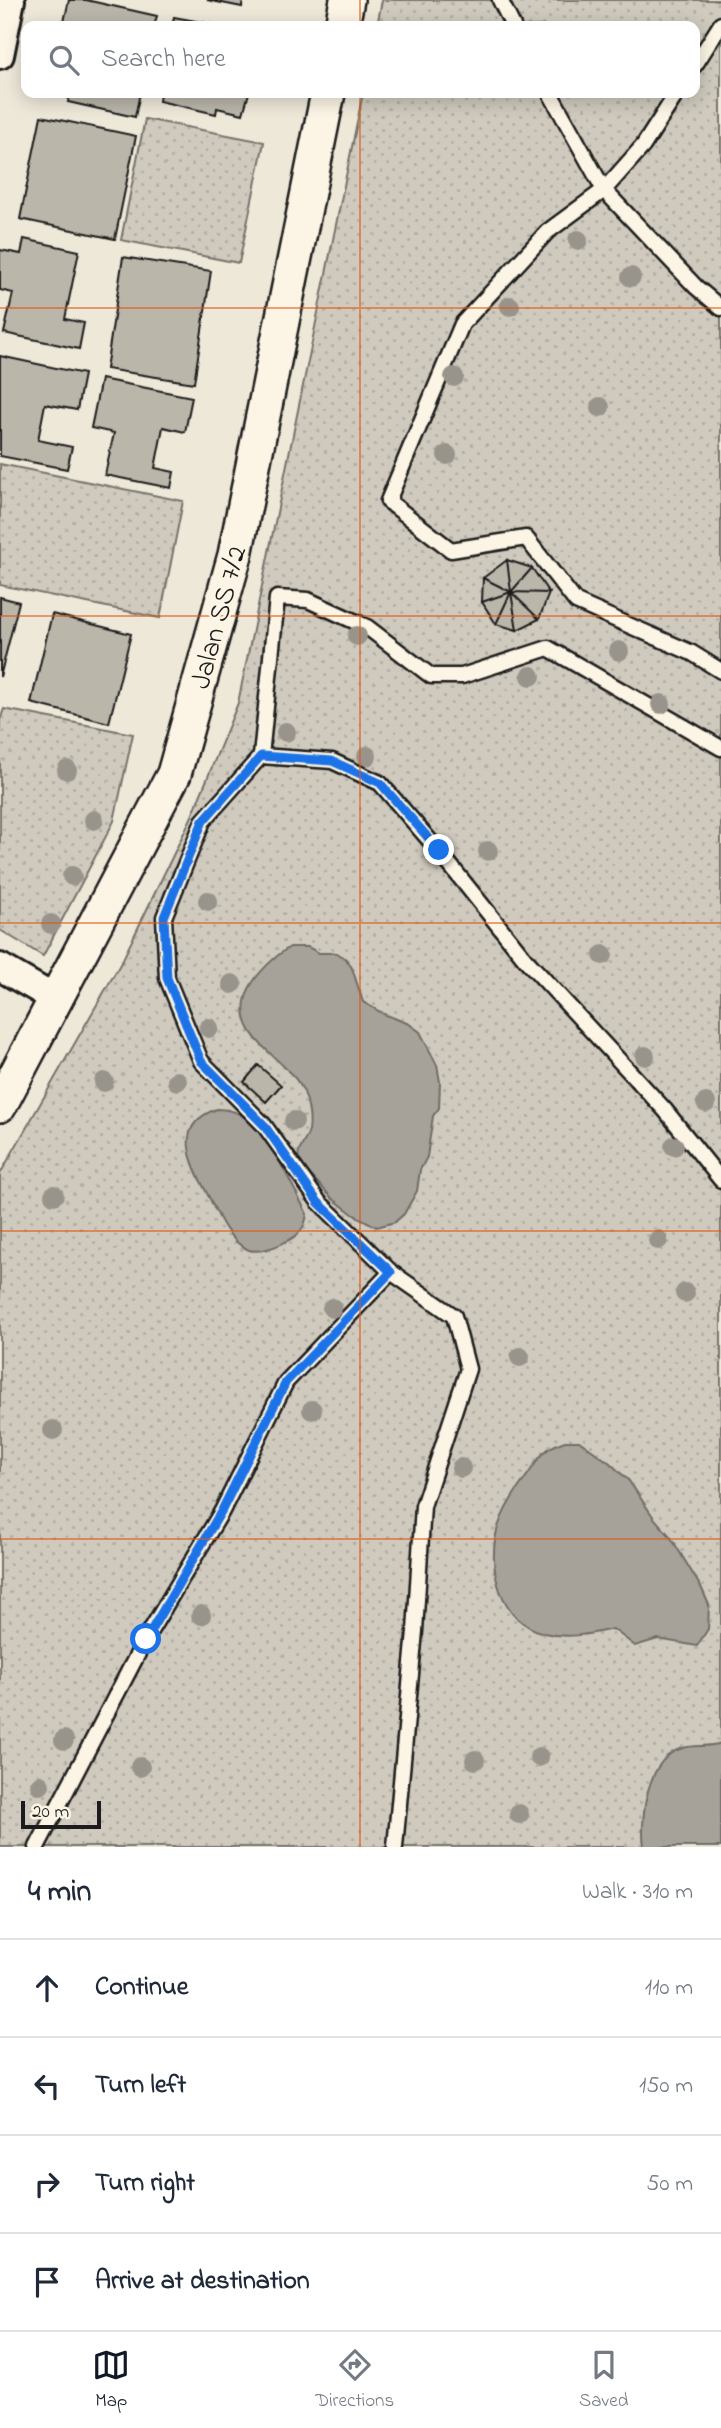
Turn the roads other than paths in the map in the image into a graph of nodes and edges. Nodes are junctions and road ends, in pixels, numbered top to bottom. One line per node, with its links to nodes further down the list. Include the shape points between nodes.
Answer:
1 (11, 0): 7 (street)
2 (347, 0): 4 (street)
3 (500, 0): 5 (lane)
4 (343, 21)
5 (510, 21)
6 (721, 24): 8 (lane)
7 (0, 55)
8 (700, 57)
9 (327, 98): 18 (street, Jalan SS 7/2, via 235,555 174,774)
10 (553, 98): 12 (lane)
11 (674, 98): 12 (lane, via 643,146)
12 (604, 190): 13 (lane, via 695,287); 14 (lane, via 547,232 463,324 388,501 451,550 526,538 576,602 692,653)
13 (721, 308)
14 (721, 671)
15 (721, 748): 16 (lane, via 548,648 462,676 431,676 367,627 308,600 277,598)
16 (261, 756): 20 (lane, via 332,761 380,783 526,960 665,1110); 21 (lane, via 203,821 164,917 167,978 201,1061 264,1125 318,1202)
17 (0, 967): 18 (street)
18 (57, 1000): 19 (street, Jalan SS 7/2)
19 (0, 1105)
20 (721, 1180)
21 (391, 1272): 22 (lane, via 286,1382 222,1510 146,1639); 23 (lane, via 454,1316 468,1369 423,1506)
22 (37, 1847)
23 (395, 1847)

